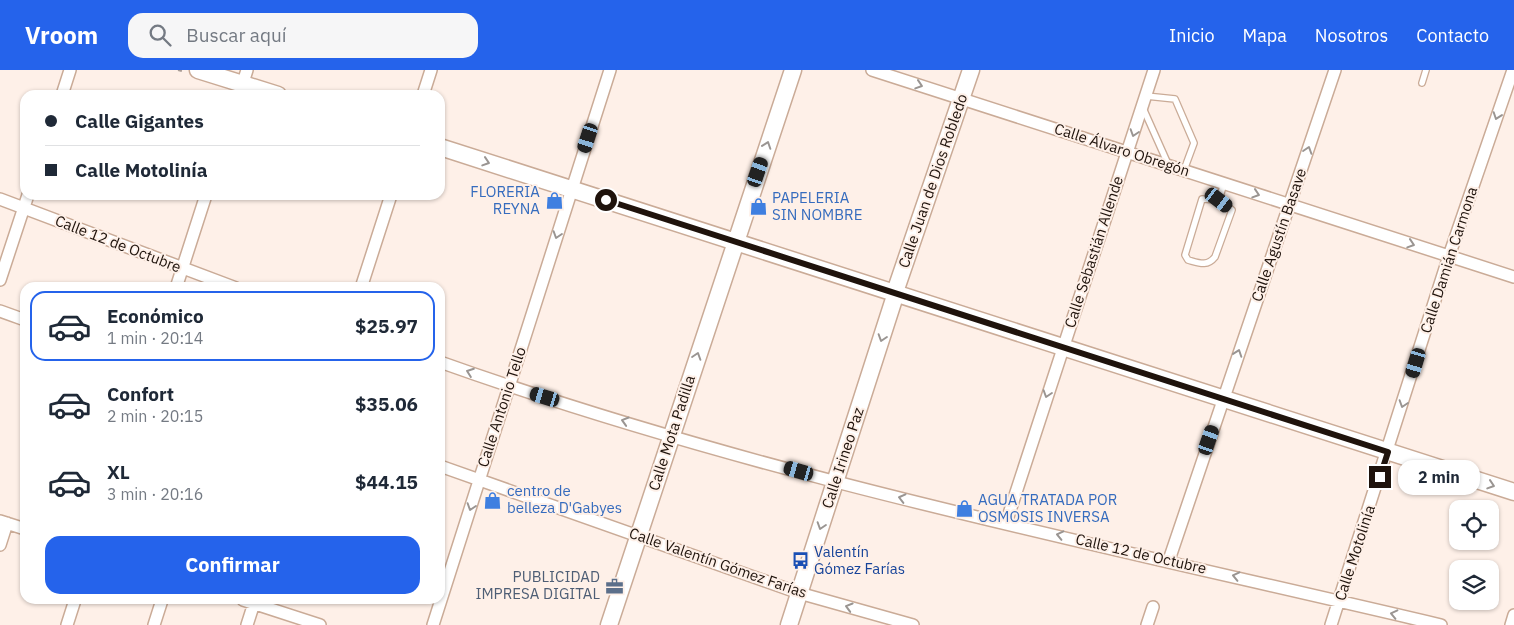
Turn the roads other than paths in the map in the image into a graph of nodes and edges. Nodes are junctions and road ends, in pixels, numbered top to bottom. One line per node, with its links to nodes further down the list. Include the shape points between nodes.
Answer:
1 (70, 70): 14 (street)
2 (198, 70): 12 (main road)
3 (431, 70): 16 (street)
4 (610, 70): 24 (street, Calle Antonio Tello)
5 (793, 70): 32 (main road, Calle Mota Padilla, one-way to 5)
6 (872, 70): 17 (street, Calle Álvaro Obregón, one-way to 17)
7 (971, 70): 17 (main road, Calle Juan de Dios Robledo)
8 (1154, 70): 18 (street, Calle Sebastián Allende)
9 (1335, 70): 30 (street, Calle Agustín Basave, one-way to 9)
10 (1426, 70): 13 (lane)
11 (1513, 70): 33 (street, Calle Damián Carmona, one-way to 33)
12 (243, 83): 15 (main road)
13 (1422, 83)
14 (64, 90)
15 (263, 90)
16 (425, 90)
17 (962, 99): 20 (street, Calle Álvaro Obregón); 40 (main road, Calle Juan de Dios Robledo)
18 (1144, 101): 20 (street, Calle Sebastián Allende, one-way to 20); 21 (lane); 22 (lane, via 1175,99 1194,143)
19 (445, 149): 24 (main road, one-way to 24)
20 (1127, 152): 21 (street, Calle Álvaro Obregón); 43 (street, Calle Sebastián Allende)
21 (1169, 166): 22 (street, Calle Álvaro Obregón)
22 (1184, 170): 23 (street, Calle Álvaro Obregón)
23 (1224, 184): 29 (lane); 30 (street, Calle Álvaro Obregón, one-way to 30)
24 (572, 189): 32 (main road); 45 (street, Calle Antonio Tello, one-way to 45)
25 (0, 199): 31 (street, Calle 12 de Octubre)
26 (26, 200): 31 (street)
27 (204, 200): 34 (street)
28 (389, 200): 39 (street)
29 (1219, 200): 29 (lane, via 1202,199 1185,250 1188,260 1203,264 1215,257 1232,210)
30 (1290, 204): 33 (street, Calle Álvaro Obregón, one-way to 33); 46 (street, Calle Agustín Basave, one-way to 30)
31 (23, 208): 34 (street, Calle 12 de Octubre); 36 (street)
32 (735, 241): 40 (main road); 47 (main road, Calle Mota Padilla, one-way to 32)
33 (1450, 256): 35 (street, Calle Álvaro Obregón); 48 (street, Calle Damián Carmona, one-way to 48)
34 (183, 268): 37 (street); 38 (street, Calle 12 de Octubre)
35 (1514, 277)
36 (0, 280)
37 (178, 282)
38 (220, 282)
39 (363, 282)
40 (895, 292): 43 (main road); 51 (main road, Calle Irineo Paz, one-way to 51)
41 (0, 311): 42 (street)
42 (20, 318)
43 (1062, 348): 46 (main road); 54 (street, Calle Sebastián Allende, one-way to 54)
44 (445, 364): 45 (street, Calle 12 de Octubre, one-way to 44)
45 (509, 386): 47 (street, Calle 12 de Octubre, one-way to 45); 50 (street, Calle Antonio Tello)
46 (1222, 399): 48 (main road); 58 (street, Calle Agustín Basave)
47 (672, 435): 51 (street, Calle 12 de Octubre); 56 (main road, Calle Mota Padilla)
48 (1388, 452): 52 (main road, one-way to 52); 61 (street, Calle Motolinía)
49 (445, 468): 50 (street, Calle Valentín Gómez Farías)
50 (479, 480): 56 (street, Calle Valentín Gómez Farías); 59 (street, Calle Antonio Tello, one-way to 59)
51 (835, 482): 54 (street, Calle 12 de Octubre, one-way to 51); 60 (main road, Calle Irineo Paz, one-way to 60)
52 (1514, 492)
53 (4, 522): 55 (street); 57 (street)
54 (1006, 523): 58 (street, Calle 12 de Octubre, one-way to 54)
55 (20, 527)
56 (638, 536): 60 (street, Calle Valentín Gómez Farías); 76 (main road, Calle Mota Padilla)
57 (0, 545)
58 (1169, 560): 61 (street, Calle 12 de Octubre, one-way to 58)
59 (446, 567)
60 (799, 592): 69 (street, Calle Valentín Gómez Farías, one-way to 60); 77 (main road, Calle Irineo Paz)
61 (1339, 601): 70 (street, Calle 12 de Octubre, one-way to 61); 80 (street, Calle Motolinía)
62 (74, 604): 71 (street)
63 (161, 604): 72 (street)
64 (250, 604): 73 (street)
65 (260, 604): 74 (street)
66 (438, 604): 75 (street, Calle Antonio Tello)
67 (1153, 607): 79 (street)
68 (1514, 615): 82 (street)
69 (872, 619): 78 (street, Calle Valentín Gómez Farías)
70 (1426, 623): 81 (street, Calle 12 de Octubre)
71 (67, 625)
72 (154, 625)
73 (247, 625)
74 (320, 625)
75 (433, 625)
76 (609, 625)
77 (789, 625)
78 (913, 625)
79 (1147, 625)
80 (1331, 625)
81 (1441, 625)
82 (1511, 625)

